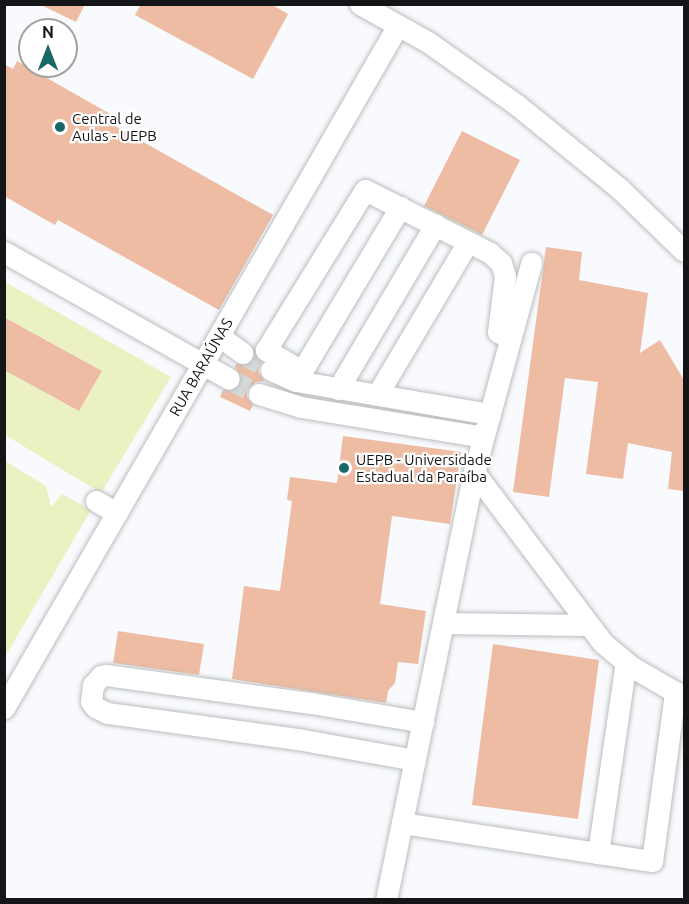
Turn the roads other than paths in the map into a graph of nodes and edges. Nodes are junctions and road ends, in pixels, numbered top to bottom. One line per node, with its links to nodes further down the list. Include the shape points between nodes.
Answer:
1 (360, 4): 2 (street)
2 (398, 25): 6 (street, via 517,105 620,189); 9 (street, RUA BARAÚNAS)
3 (400, 207): 4 (street); 13 (street); 13 (street, via 363,191 266,350)
4 (435, 225): 5 (street); 15 (street)
5 (468, 242): 10 (street, via 501,263 505,276 498,332); 16 (street)
6 (684, 251)
7 (4, 252): 12 (street)
8 (531, 263): 10 (street)
9 (219, 336): 11 (street); 12 (street, RUA BARAÚNAS)
10 (510, 338): 17 (street)
11 (242, 353)
12 (202, 365): 14 (street); 21 (street, RUA BARAÚNAS)
13 (299, 376): 15 (street); 18 (street, via 273,371 261,395 301,407)
14 (229, 379)
15 (338, 389): 16 (street)
16 (377, 395): 17 (street)
17 (490, 414): 18 (street)
18 (483, 437): 19 (street)
19 (474, 472): 22 (street); 23 (street)
20 (96, 501): 21 (street)
21 (117, 513): 25 (street, RUA BARAÚNAS)
22 (443, 623): 23 (street); 28 (street)
23 (587, 625): 24 (street)
24 (626, 662): 26 (street); 31 (street)
25 (10, 684): 27 (street, RUA BARAÚNAS)
26 (680, 695): 31 (street, via 652,861)
27 (4, 708)
28 (423, 722): 29 (street); 29 (street, via 116,676 100,676 93,685 91,701 107,713)
29 (415, 760): 30 (street)
30 (402, 823): 31 (street); 32 (street)
31 (598, 853)
32 (386, 900)

